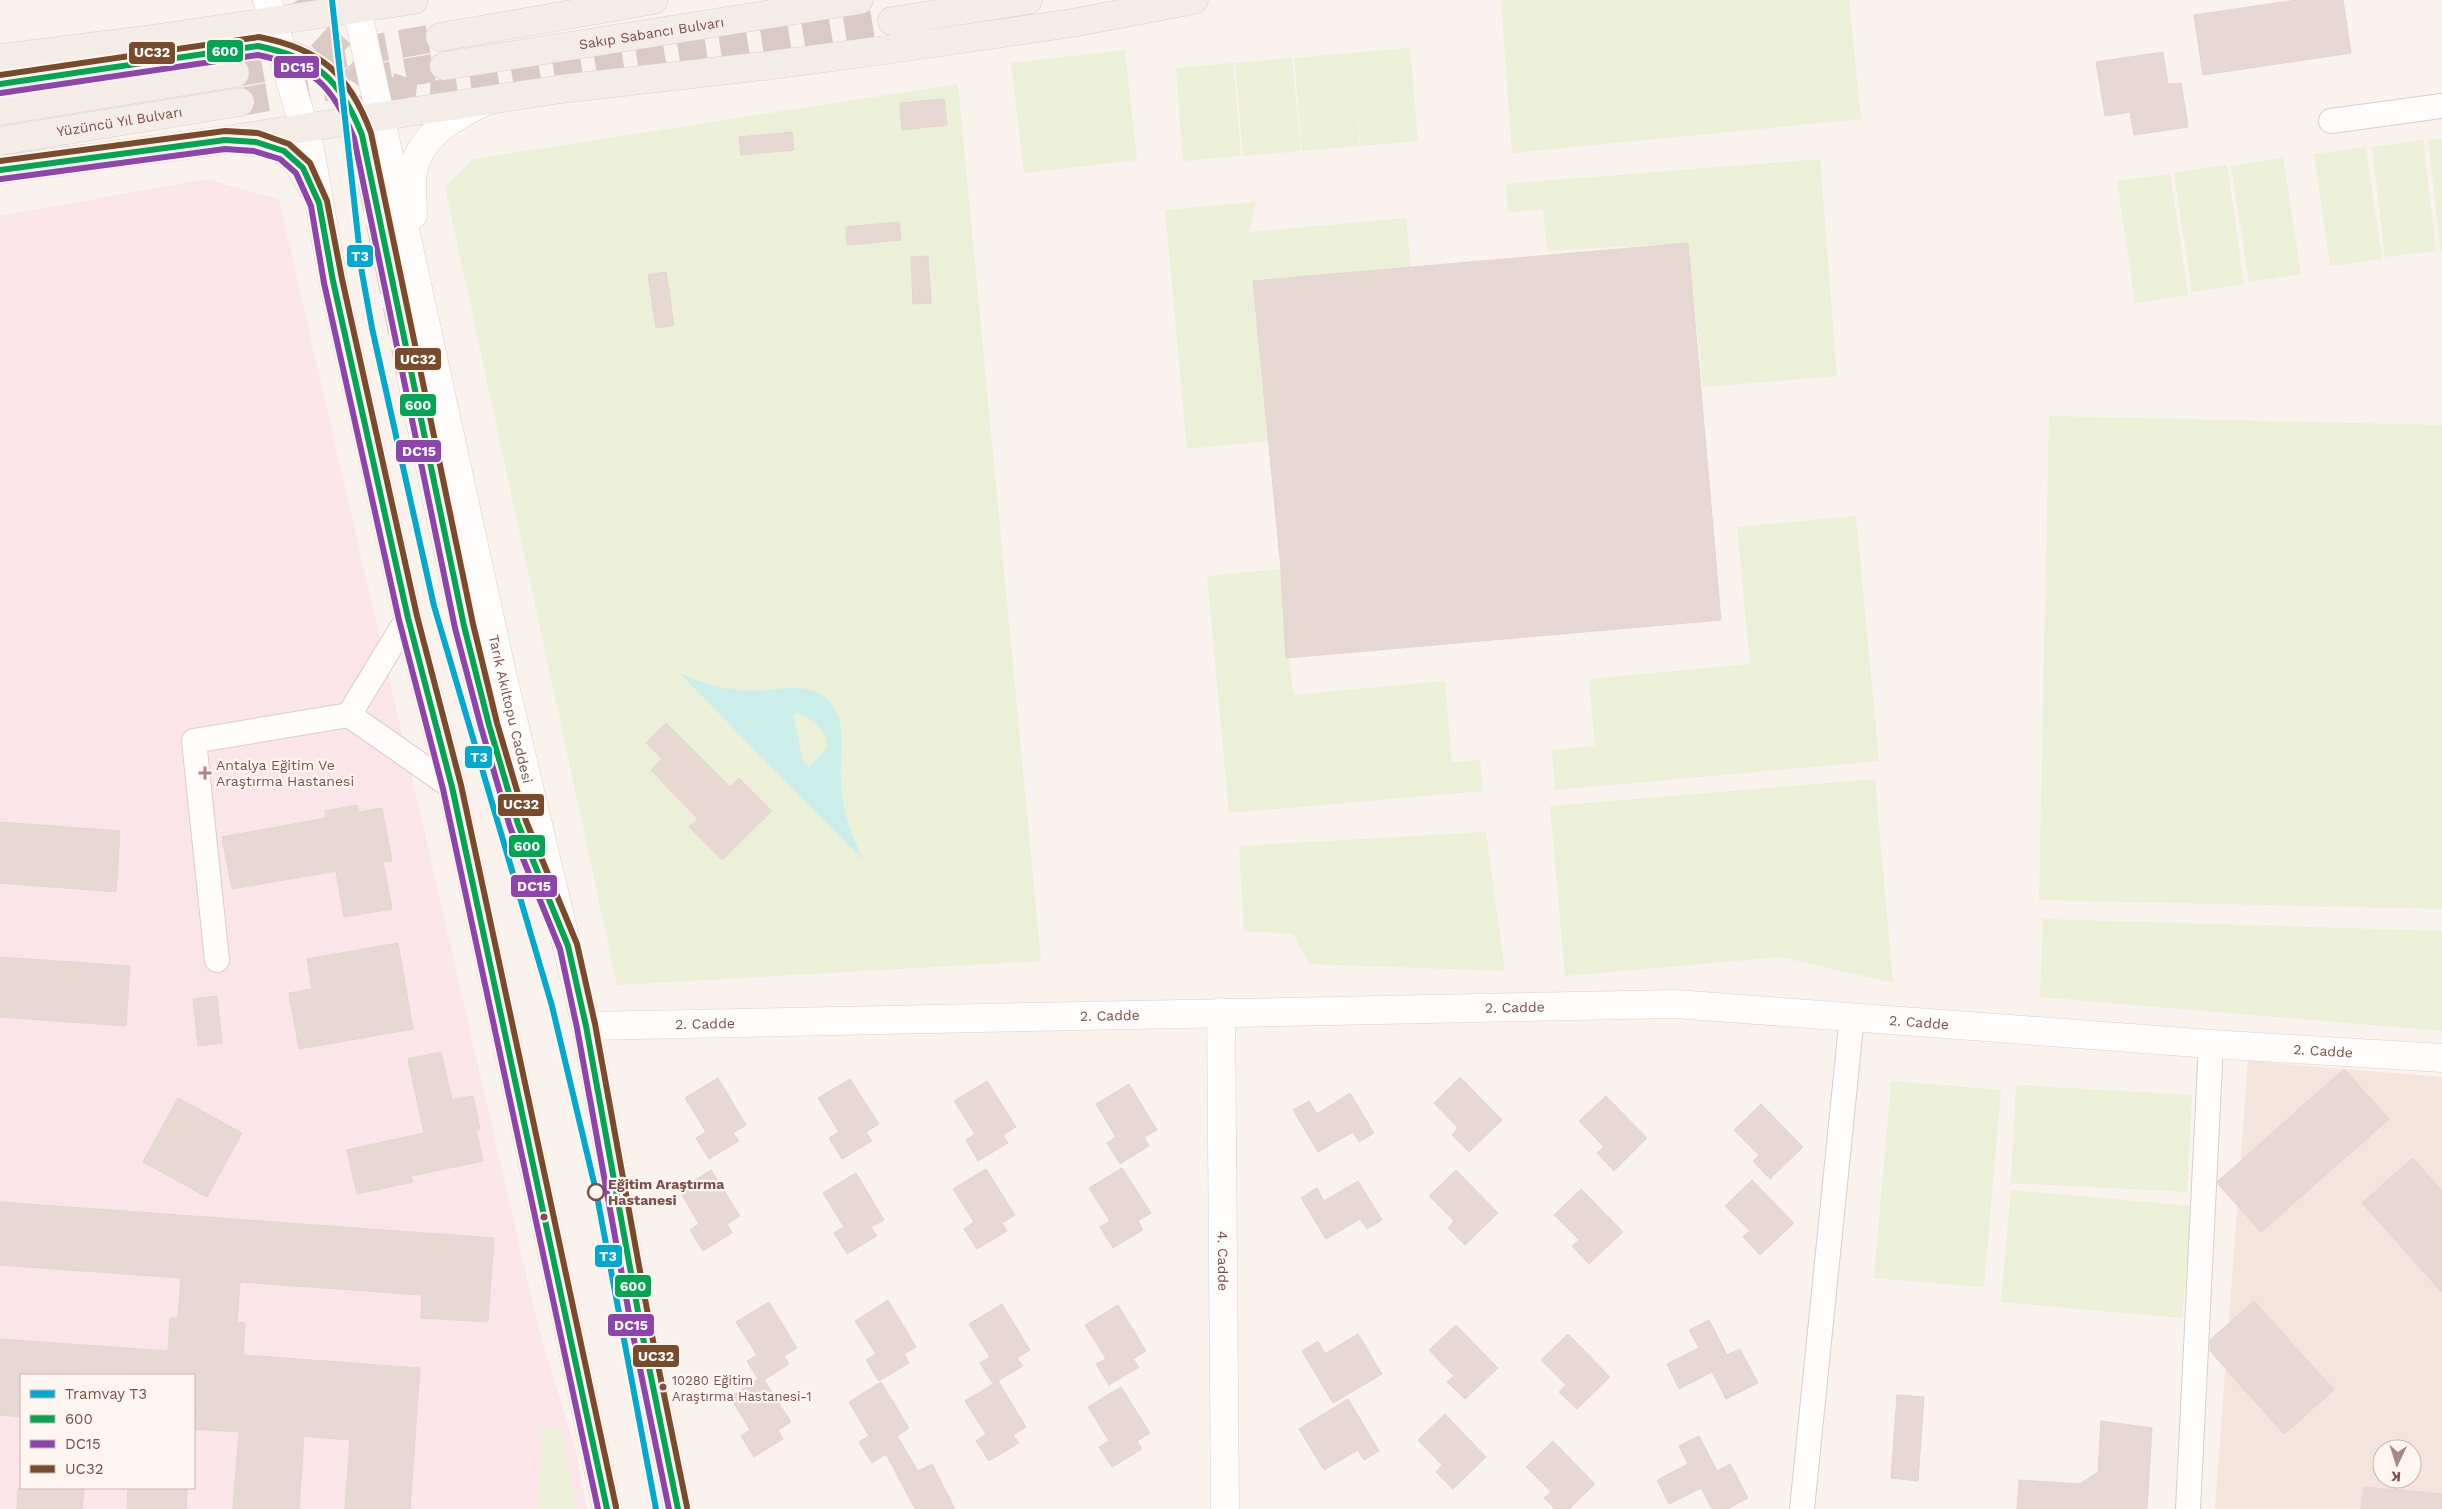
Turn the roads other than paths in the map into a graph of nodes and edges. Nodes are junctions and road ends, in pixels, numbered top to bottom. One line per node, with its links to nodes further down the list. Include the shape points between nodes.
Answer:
1 (414, 0): 6 (main road)
2 (654, 0): 9 (main road)
3 (859, 0): 11 (main road, Sakıp Sabancı Bulvarı)
4 (1028, 0): 8 (main road)
5 (1194, 0): 13 (main road, via 1072,23 892,49)
6 (356, 4): 7 (main road); 17 (main road, Tarık Akıltopu Caddesi)
7 (270, 10): 10 (main road, via 153,39); 19 (main road)
8 (892, 21)
9 (440, 37)
10 (0, 58)
11 (444, 66)
12 (235, 74): 16 (main road)
13 (490, 99): 17 (main road); 24 (main road, via 434,133 415,165 412,179)
14 (240, 102): 21 (main road, Yüzüncü Yıl Bulvarı)
15 (2442, 106): 18 (street)
16 (0, 111)
17 (380, 115): 19 (main road); 24 (main road, Tarık Akıltopu Caddesi)
18 (2331, 121)
19 (304, 127): 20 (main road); 23 (main road)
20 (225, 140): 22 (main road); 23 (main road, via 256,142 284,151 303,168)
21 (0, 141)
22 (0, 170)
23 (319, 203): 26 (main road, via 333,282)
24 (415, 282): 29 (main road, Tarık Akıltopu Caddesi, via 501,669)
25 (411, 376): 29 (main road, via 464,626 489,725 518,824)
26 (408, 618): 27 (street); 28 (main road)
27 (349, 715): 28 (street); 30 (street, via 194,741)
28 (452, 787): 36 (main road)
29 (568, 946): 33 (main road, Tarık Akıltopu Caddesi)
30 (217, 960)
31 (1221, 1012): 32 (main road, 2. Cadde, via 1675,1004); 33 (main road, 2. Cadde); 38 (main road, 4. Cadde)
32 (1852, 1016): 34 (main road, 2. Cadde); 39 (street)
33 (586, 1026): 37 (main road, Tarık Akıltopu Caddesi, via 639,1318)
34 (2211, 1044): 35 (main road, 2. Cadde); 40 (street)
35 (2442, 1058)
36 (607, 1509)
37 (678, 1509)
38 (1225, 1509)
39 (1802, 1509)
40 (2188, 1509)

